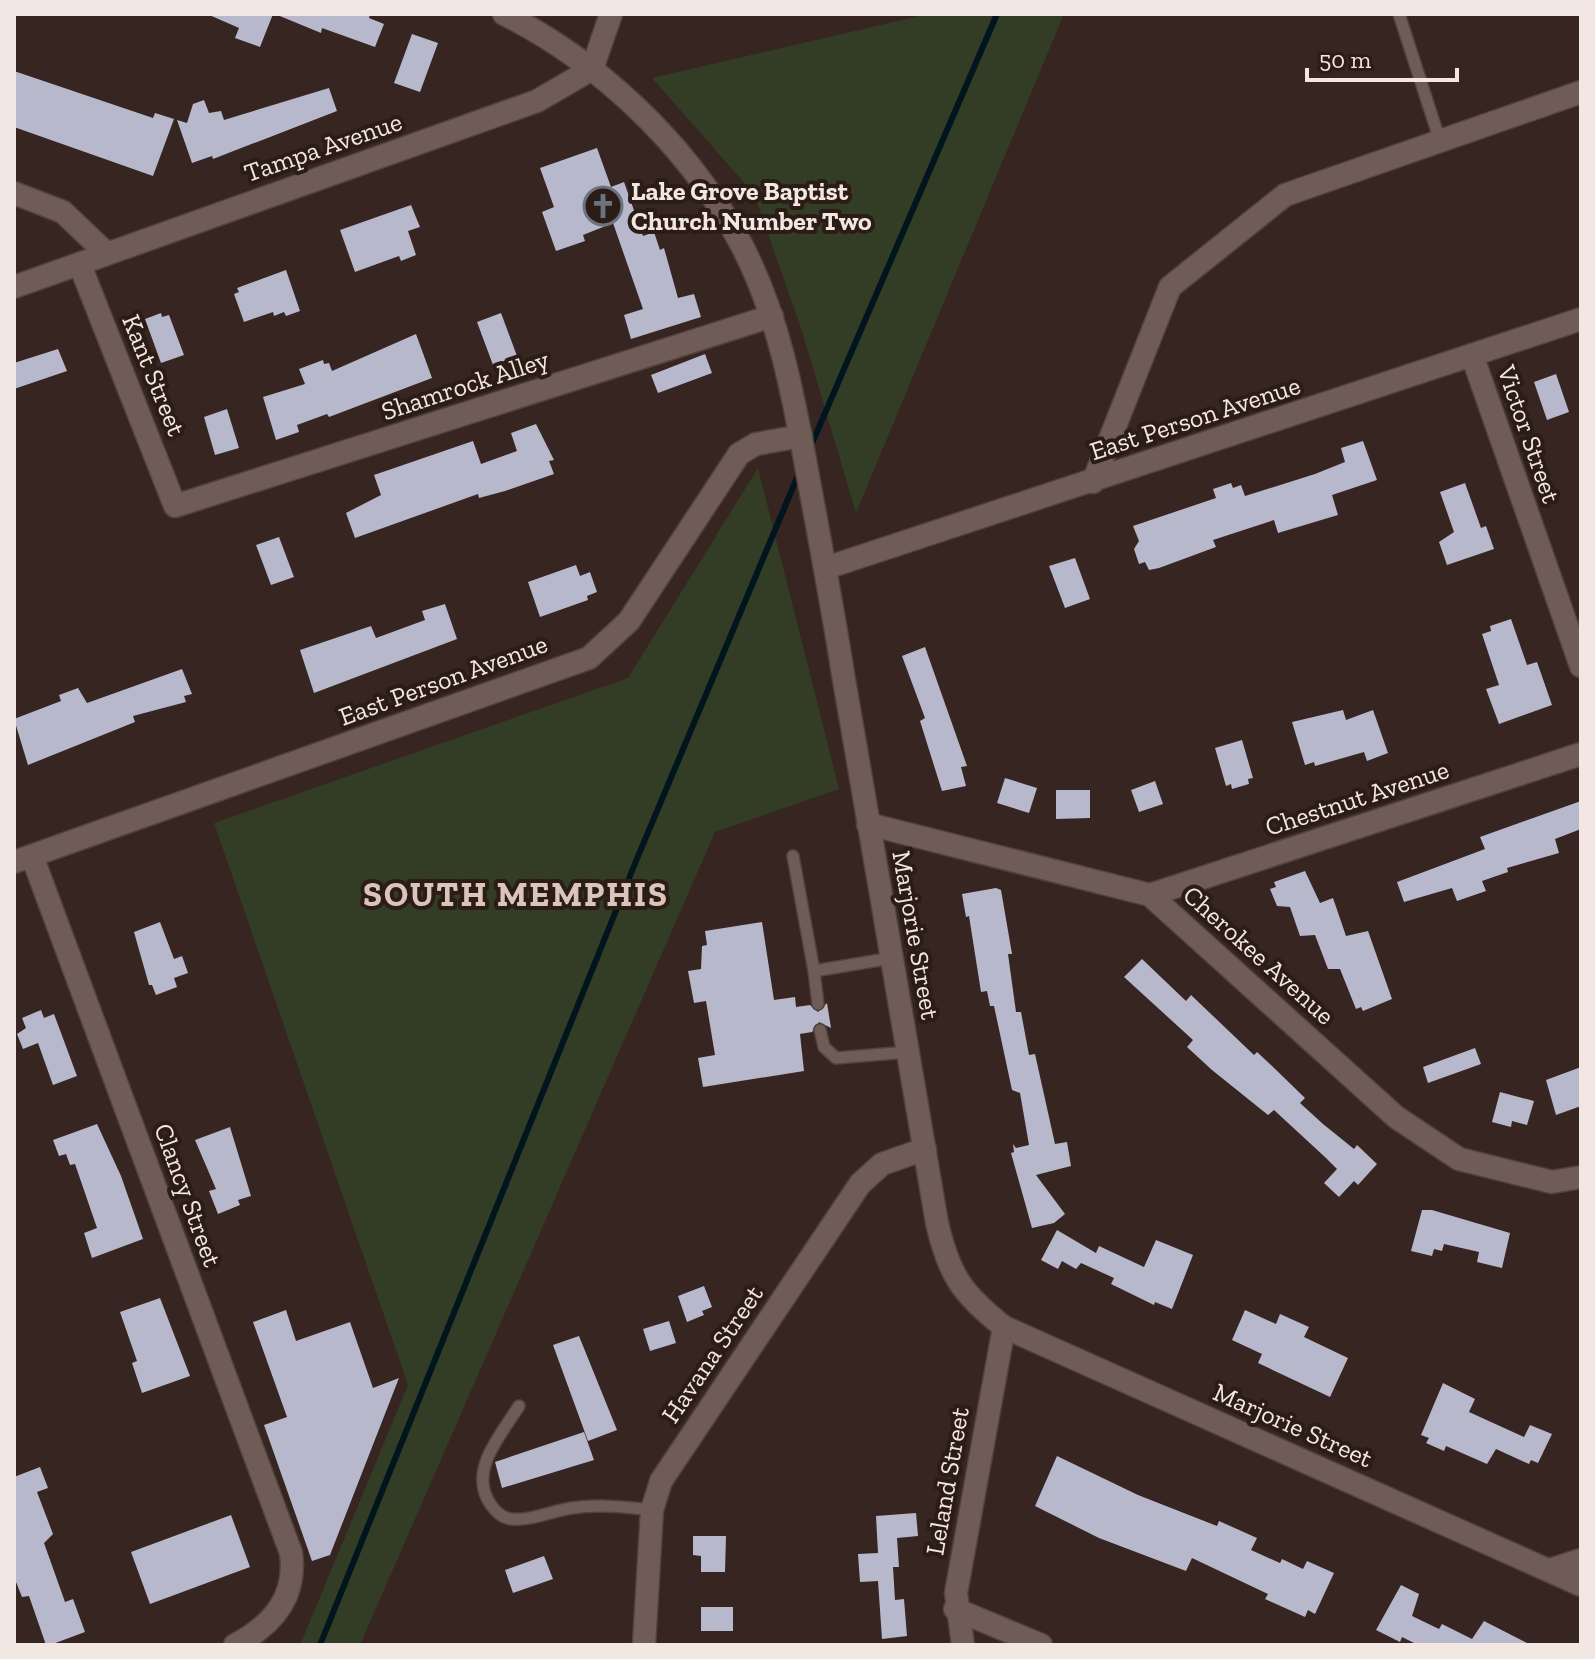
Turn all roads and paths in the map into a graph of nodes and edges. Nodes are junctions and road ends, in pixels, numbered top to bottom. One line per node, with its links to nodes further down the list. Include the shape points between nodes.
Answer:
1 (504, 14): 4 (street, Marjorie Street)
2 (611, 14): 4 (street)
3 (1399, 14): 6 (lane)
4 (592, 69): 8 (street, Tampa Avenue, via 537,101); 11 (street, Marjorie Street, via 655,126 699,180 735,233)
5 (1581, 92): 6 (street)
6 (1440, 141): 15 (street, via 1285,195 1170,287)
7 (14, 193): 8 (street, via 63,212)
8 (106, 253): 9 (street, Tampa Avenue)
9 (80, 265): 10 (street, Tampa Avenue); 16 (street, Kant Street)
10 (14, 287)
11 (772, 316): 14 (street, Marjorie Street); 16 (street, Shamrock Alley)
12 (1581, 319): 13 (street, East Person Avenue)
13 (1472, 355): 15 (street, East Person Avenue); 18 (street, Victor Street)
14 (801, 436): 17 (street, Marjorie Street); 22 (street, East Person Avenue, via 756,444 739,454 629,621 589,658)
15 (1093, 482): 17 (street, East Person Avenue)
16 (175, 506)
17 (826, 568): 20 (street, Marjorie Street)
18 (1581, 666)
19 (1581, 754): 23 (street, Chestnut Avenue)
20 (868, 824): 23 (street, Cherokee Avenue); 24 (street, Marjorie Street)
21 (793, 856): 25 (lane)
22 (23, 859): 38 (street, Clancy Street, via 291,1553 291,1590 282,1607 266,1626)
23 (1150, 895): 30 (street, Cherokee Avenue, via 1396,1117 1459,1159 1552,1182)
24 (892, 958): 25 (lane); 28 (street, Marjorie Street)
25 (814, 971): 26 (lane)
26 (818, 1004)
27 (820, 1030): 28 (lane, via 824,1047 836,1058)
28 (908, 1052): 29 (street, Marjorie Street)
29 (925, 1149): 31 (street, Marjorie Street, via 951,1272 979,1307); 33 (street, Havana Street, via 882,1164 860,1184 669,1469)
30 (1581, 1177)
31 (1004, 1327): 35 (street, Marjorie Street); 37 (street, Leland Street)
32 (519, 1406): 33 (lane, via 486,1459 481,1477 493,1509 506,1518 522,1519 593,1506)
33 (652, 1510): 39 (street, Havana Street)
34 (1581, 1560): 35 (street)
35 (1550, 1570): 36 (street, Marjorie Street)
36 (1581, 1585)
37 (955, 1609): 40 (street, Leland Street); 41 (street)
38 (235, 1645)
39 (644, 1645)
40 (963, 1645)
41 (1041, 1645)

